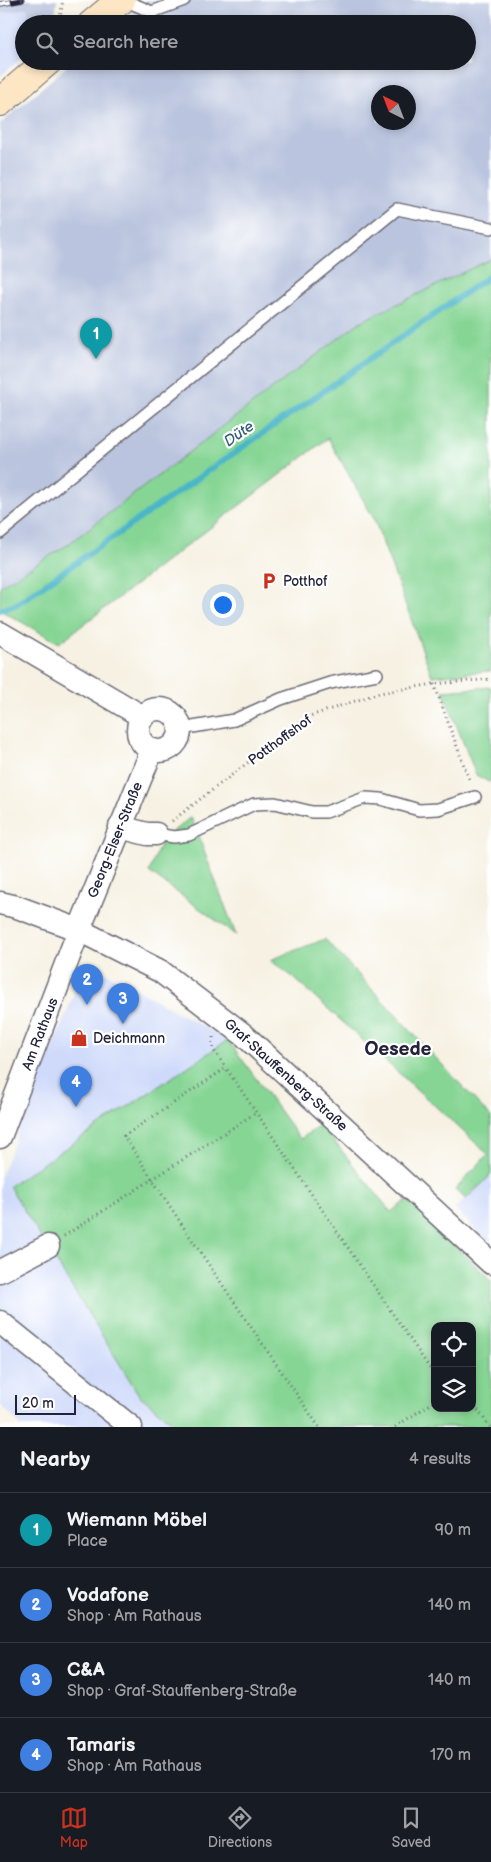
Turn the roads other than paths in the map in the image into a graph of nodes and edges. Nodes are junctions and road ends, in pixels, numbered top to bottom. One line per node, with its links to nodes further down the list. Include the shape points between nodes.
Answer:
1 (123, 0): 2 (lane, via 152,12); 3 (main road)
2 (184, 0)
3 (104, 15)
4 (37, 70): 5 (main road)
5 (0, 102)
6 (491, 228): 7 (lane, via 397,209)
7 (0, 533)
8 (2, 634): 10 (street)
9 (377, 674): 11 (lane, via 330,683 281,699 234,720)
10 (143, 717): 11 (street, via 148,712 162,709 175,716); 12 (street, via 139,736)
11 (180, 729): 12 (street, via 180,736 172,747)
12 (152, 750): 14 (street, Georg-Elser-Straße)
13 (475, 797): 15 (lane, via 438,809 418,810 366,798 326,812 275,803 254,804 189,835)
14 (120, 827): 15 (street); 17 (street, Georg-Elser-Straße)
15 (156, 834)
16 (0, 902): 17 (street, Graf-Stauffenberg-Straße)
17 (79, 930): 18 (street, Am Rathaus); 20 (street, Graf-Stauffenberg-Straße, via 160,971 244,1035)
18 (0, 1137)
19 (48, 1246): 21 (street)
20 (491, 1263)
21 (0, 1271)
22 (0, 1322): 23 (street)
23 (131, 1427)

